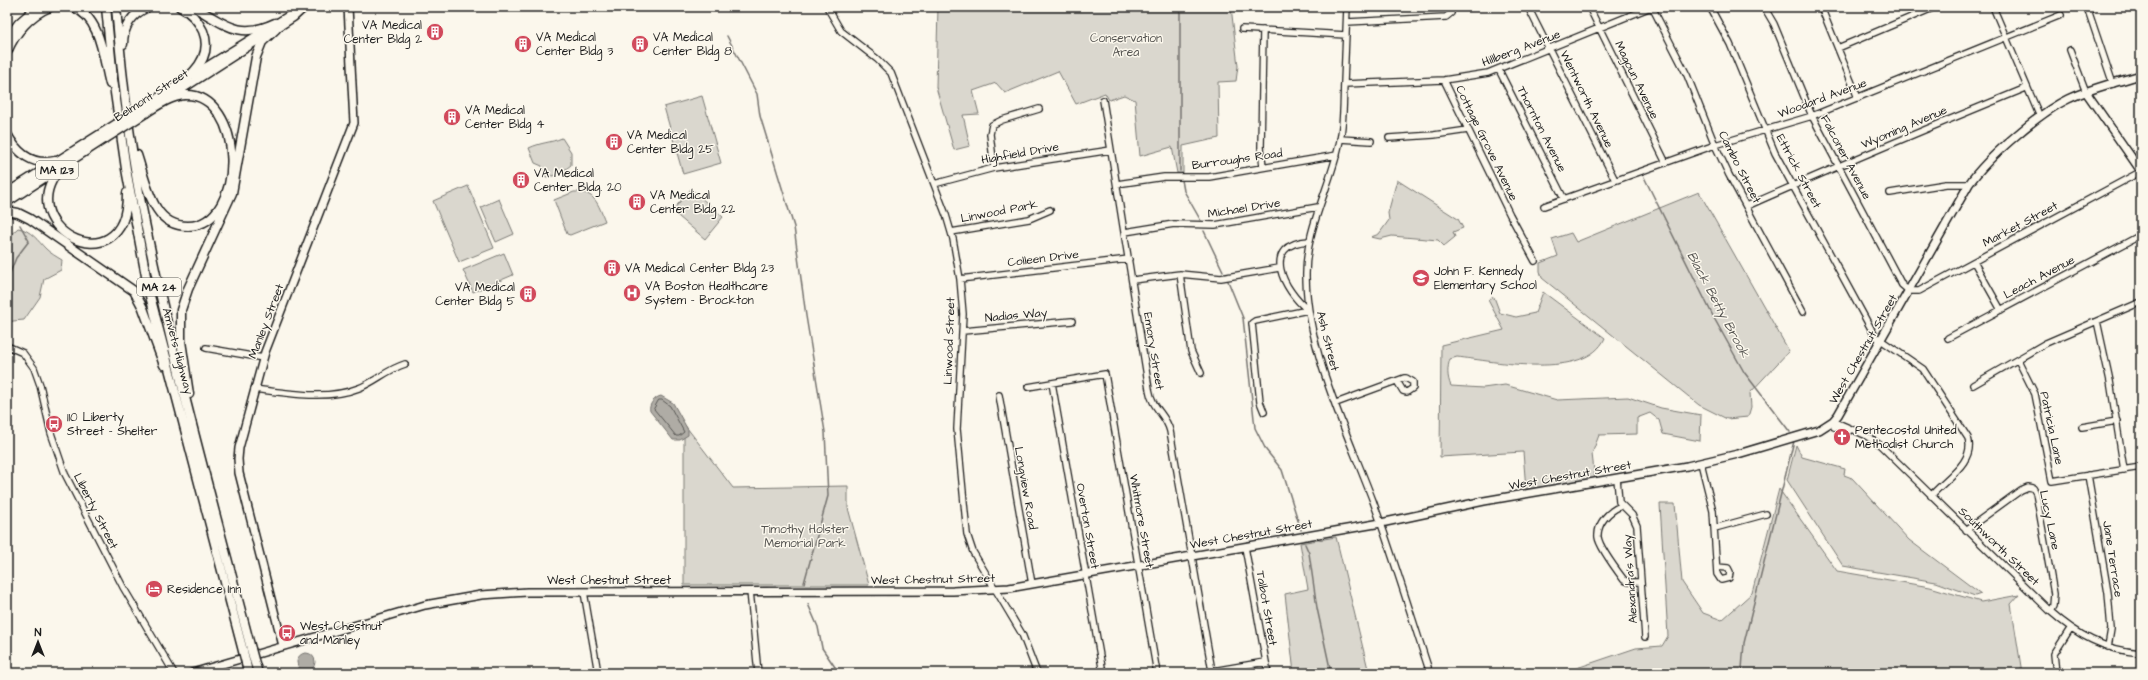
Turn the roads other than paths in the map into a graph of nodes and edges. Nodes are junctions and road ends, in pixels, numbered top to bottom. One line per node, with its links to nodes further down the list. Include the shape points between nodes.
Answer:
1 (37, 7): 31 (highway, via 19,23)
2 (50, 7): 35 (highway, via 27,23)
3 (73, 7): 52 (highway, via 87,16 95,27)
4 (106, 7): 52 (highway, Amvets Highway / MA 24)
5 (116, 7): 42 (highway, Amvets Highway / MA 24)
6 (148, 7): 42 (highway, via 132,18 125,29)
7 (180, 7): 39 (highway, via 198,22 204,34 205,44 200,64)
8 (194, 7): 25 (highway, via 242,31)
9 (304, 7): 25 (main road, Belmont Street / MA 123)
10 (348, 7): 107 (main road, Manley Street, via 354,122)
11 (827, 7): 71 (street, Linwood Street, via 841,31 877,59 891,74)
12 (1347, 7): 24 (street, Ash Street)
13 (1528, 7): 33 (street, Wentworth Avenue)
14 (1589, 7): 26 (street, Magoun Avenue)
15 (1652, 7): 26 (street, Hillberg Avenue); 60 (street, Cambo Street, via 1687,75)
16 (1710, 7): 54 (street, Ettrick Street, via 1730,44)
17 (1764, 7): 50 (street, Falconer Avenue, via 1774,24)
18 (1821, 7): 32 (street)
19 (1935, 7): 32 (street)
20 (1993, 7): 30 (street)
21 (2087, 7): 41 (street)
22 (1452, 9): 24 (street, via 1446,16)
23 (2061, 15): 30 (street, Woodard Avenue)
24 (1347, 22): 29 (street, Ash Street)
25 (275, 26): 39 (main road, Belmont Street / MA 123); 47 (main road, Belmont Street / MA 123); 123 (highway, via 262,42 256,57 230,199 188,289 181,310 181,341)
26 (1600, 28): 33 (street, Hillberg Avenue); 64 (street, Magoun Avenue)
27 (1242, 29): 28 (street)
28 (1263, 30): 29 (street); 66 (street)
29 (1346, 35): 40 (street, Ash Street)
30 (2006, 37): 43 (street); 45 (street, Woodard Avenue)
31 (7, 40)
32 (1838, 48): 45 (street)
33 (1550, 49): 36 (street, Hillberg Avenue); 70 (street, Wentworth Avenue)
34 (2070, 50): 44 (street)
35 (7, 52)
36 (1499, 70): 38 (street, Hillberg Avenue); 77 (street, Thornton Avenue)
37 (2141, 75): 41 (main road, West Chestnut Street)
38 (1444, 80): 40 (street, Hillberg Avenue); 53 (street, Cottage Grove Avenue)
39 (182, 82): 48 (highway, Belmont Street / MA 123)
40 (1344, 84): 58 (street, Ash Street)
41 (2113, 84): 44 (main road, West Chestnut Street)
42 (124, 87): 56 (highway, Amvets Highway / MA 24)
43 (2026, 88): 51 (street); 65 (street, Wyoming Avenue)
44 (2086, 92): 51 (main road, West Chestnut Street, via 2062,102); 69 (main road)
45 (1858, 98): 50 (street, Woodard Avenue)
46 (1103, 100): 61 (street, Emory Street)
47 (155, 107): 48 (highway, Belmont Street / MA 123); 56 (highway, via 174,98 190,95 208,102 220,116 231,145 231,170 225,197 215,214 205,222 188,226 178,225 165,218 153,201)
48 (146, 109): 63 (highway, Belmont Street / MA 123, bridge)
49 (1039, 109): 67 (street, via 992,125 990,134)
50 (1812, 116): 54 (street, Woodard Avenue); 65 (street, Falconer Avenue)
51 (2040, 117): 73 (main road, West Chestnut Street, via 1986,163)
52 (119, 120): 68 (highway, Amvets Highway / MA 24)
53 (1468, 130): 57 (street); 89 (street, Cottage Grove Avenue)
54 (1764, 130): 60 (street, Woodard Avenue); 74 (street, Ettrick Street)
55 (7, 134): 63 (highway, via 16,149 30,159 46,163)
56 (130, 136): 123 (highway, Amvets Highway / MA 24, via 168,330)
57 (1389, 138)
58 (1340, 139): 59 (street); 62 (street, Ash Street)
59 (1371, 141)
60 (1715, 145): 64 (street, Woodard Avenue); 80 (street, Cambo Street)
61 (1111, 150): 67 (street, Highfield Drive); 72 (street, Emory Street)
62 (1337, 155): 66 (street, Burroughs Road); 81 (street, Ash Street)
63 (66, 160): 68 (highway, via 49,184 46,198 47,214 54,227 62,234 84,243 104,240 121,224 126,211); 75 (highway, Belmont Street / MA 123); 78 (highway, Belmont Street / MA 123)
64 (1666, 163): 70 (street, Woodard Avenue)
65 (1838, 166): 74 (street, Wyoming Avenue); 95 (street, Falconer Avenue, via 1902,285)
66 (1263, 167): 72 (street, Burroughs Road, via 1208,177 1164,177)
67 (994, 168): 71 (street, Highfield Drive)
68 (126, 169): 122 (highway, Amvets Highway / MA 24, via 149,292)
69 (2141, 172): 90 (street, Market Street)
70 (1615, 180): 77 (street, Woodard Avenue)
71 (934, 184): 84 (street, Linwood Street)
72 (1117, 184): 85 (street, Emory Street)
73 (1969, 184): 76 (street, via 1946,184); 95 (main road, West Chestnut Street)
74 (1794, 185): 80 (street, Wyoming Avenue); 104 (street, Ettrick Street)
75 (7, 193)
76 (1890, 193)
77 (1564, 199): 79 (street, Woodard Avenue)
78 (7, 202)
79 (1544, 206)
80 (1747, 206): 99 (street, Cambo Street)
81 (1318, 207): 85 (street, Michael Drive, via 1215,225 1174,224); 87 (street, Ash Street)
82 (1050, 210): 84 (street, Linwood Park, via 1029,219)
83 (7, 211): 122 (highway, via 30,219 100,266 136,294 155,338)
84 (951, 232): 93 (street, Linwood Street)
85 (1125, 232): 88 (street, Emory Street)
86 (2141, 235): 98 (street, Leach Avenue)
87 (1309, 241): 91 (street, via 1296,243 1285,250 1280,257); 97 (street, Ash Street, via 1306,273)
88 (1129, 259): 93 (street, Colleen Drive); 94 (street, Emory Street)
89 (1535, 261)
90 (1974, 262): 95 (street, Market Street, via 1919,291); 98 (street)
91 (1279, 268): 92 (street, via 1221,278); 97 (street, via 1294,297)
92 (1180, 274): 94 (street); 110 (street, via 1191,351)
93 (960, 279): 102 (street, Linwood Street)
94 (1132, 280): 136 (street, Emory Street, via 1150,395 1153,405 1169,427)
95 (1908, 291): 104 (main road, West Chestnut Street)
96 (2141, 302): 100 (street)
97 (1308, 310): 117 (street, Ash Street, via 1320,360); 118 (street, via 1252,323 1260,402)
98 (2001, 310): 103 (street, Leach Avenue)
99 (1803, 312)
100 (2097, 320): 108 (street, via 2046,343); 120 (street)
101 (1072, 321): 102 (street, Nadias Way)
102 (963, 331): 142 (street, Linwood Street, via 957,429 966,528 973,552)
103 (1948, 338)
104 (1879, 340): 119 (main road, West Chestnut Street); 129 (street, via 1923,369 1968,438 1970,449 1966,459)
105 (7, 346): 154 (street, Liberty Street, via 20,351 29,359 38,376 53,438 68,479 123,587)
106 (206, 348): 107 (street)
107 (263, 358): 115 (main road, Manley Street)
108 (2018, 360): 113 (street); 127 (street, Patricia Lane, via 2035,394 2052,481)
109 (405, 364): 115 (street, via 364,386 346,392 311,394)
110 (1201, 373)
111 (1397, 381): 117 (street)
112 (1052, 383): 114 (street); 137 (street, Whitmore Street, via 1105,374); 139 (street, Overton Street)
113 (1973, 385)
114 (1028, 387)
115 (254, 390): 148 (main road, Manley Street, via 238,455 238,467)
116 (999, 395): 141 (street, Longview Road)
117 (1336, 403): 132 (street, Ash Street)
118 (1264, 412)
119 (1833, 421): 124 (main road, West Chestnut Street, via 1819,430); 129 (street, Southworth Street, via 1871,438)
120 (2117, 421): 121 (street); 126 (street)
121 (2082, 427)
122 (186, 432): 156 (highway, Amvets Highway / MA 24, bridge)
123 (196, 437): 157 (highway, Amvets Highway / MA 24, bridge)
124 (1701, 463): 128 (main road, West Chestnut Street); 133 (street)
125 (2141, 467): 126 (street)
126 (2124, 470): 127 (street)
127 (2088, 475): 149 (street, Jane Terrace, via 2108,593 2111,629)
128 (1617, 478): 130 (street); 132 (main road, West Chestnut Street, via 1484,501)
129 (1931, 496): 134 (street, Southworth Street)
130 (1621, 506): 140 (street, Alexandra's Way, via 1632,515 1637,526); 140 (street, via 1605,517 1599,532 1599,540 1624,580)
131 (1766, 514): 133 (street)
132 (1381, 523): 135 (main road, West Chestnut Street); 152 (street, Ash Street)
133 (1715, 528): 138 (street)
134 (1966, 530): 145 (street, Southworth Street); 145 (street, Lucy Lane, via 2021,490 2033,488 2054,594 2054,606)
135 (1245, 546): 136 (main road, West Chestnut Street); 151 (street, Talbot Street)
136 (1192, 556): 137 (main road, West Chestnut Street); 153 (street, Emory Street)
137 (1139, 565): 139 (main road, West Chestnut Street); 162 (street, Whitmore Street)
138 (1717, 567)
139 (1085, 575): 141 (main road, West Chestnut Street); 161 (street, Overton Street)
140 (1641, 582): 147 (street, Alexandra's Way)
141 (1032, 584): 142 (main road, West Chestnut Street)
142 (996, 589): 143 (main road, West Chestnut Street); 160 (street, Linwood Street, via 1022,634)
143 (750, 591): 144 (main road, West Chestnut Street); 159 (street)
144 (584, 592): 148 (main road, West Chestnut Street, via 514,592 452,599); 158 (street)
145 (2050, 611): 146 (street, Southworth Street)
146 (2070, 629): 149 (street, Southworth Street); 165 (street, via 2054,654)
147 (1645, 636)
148 (283, 646): 155 (main road, West Chestnut Street)
149 (2108, 647): 150 (street, Southworth Street)
150 (2141, 653)
151 (1265, 662): 153 (street); 164 (street, Talbot Street)
152 (1428, 668)
153 (1212, 671): 163 (street)
154 (174, 673)
155 (192, 673)
156 (248, 673)
157 (258, 673)
158 (598, 673)
159 (758, 673)
160 (1037, 673)
161 (1103, 673)
162 (1157, 673)
163 (1201, 673)
164 (1268, 673)
165 (2056, 673)

